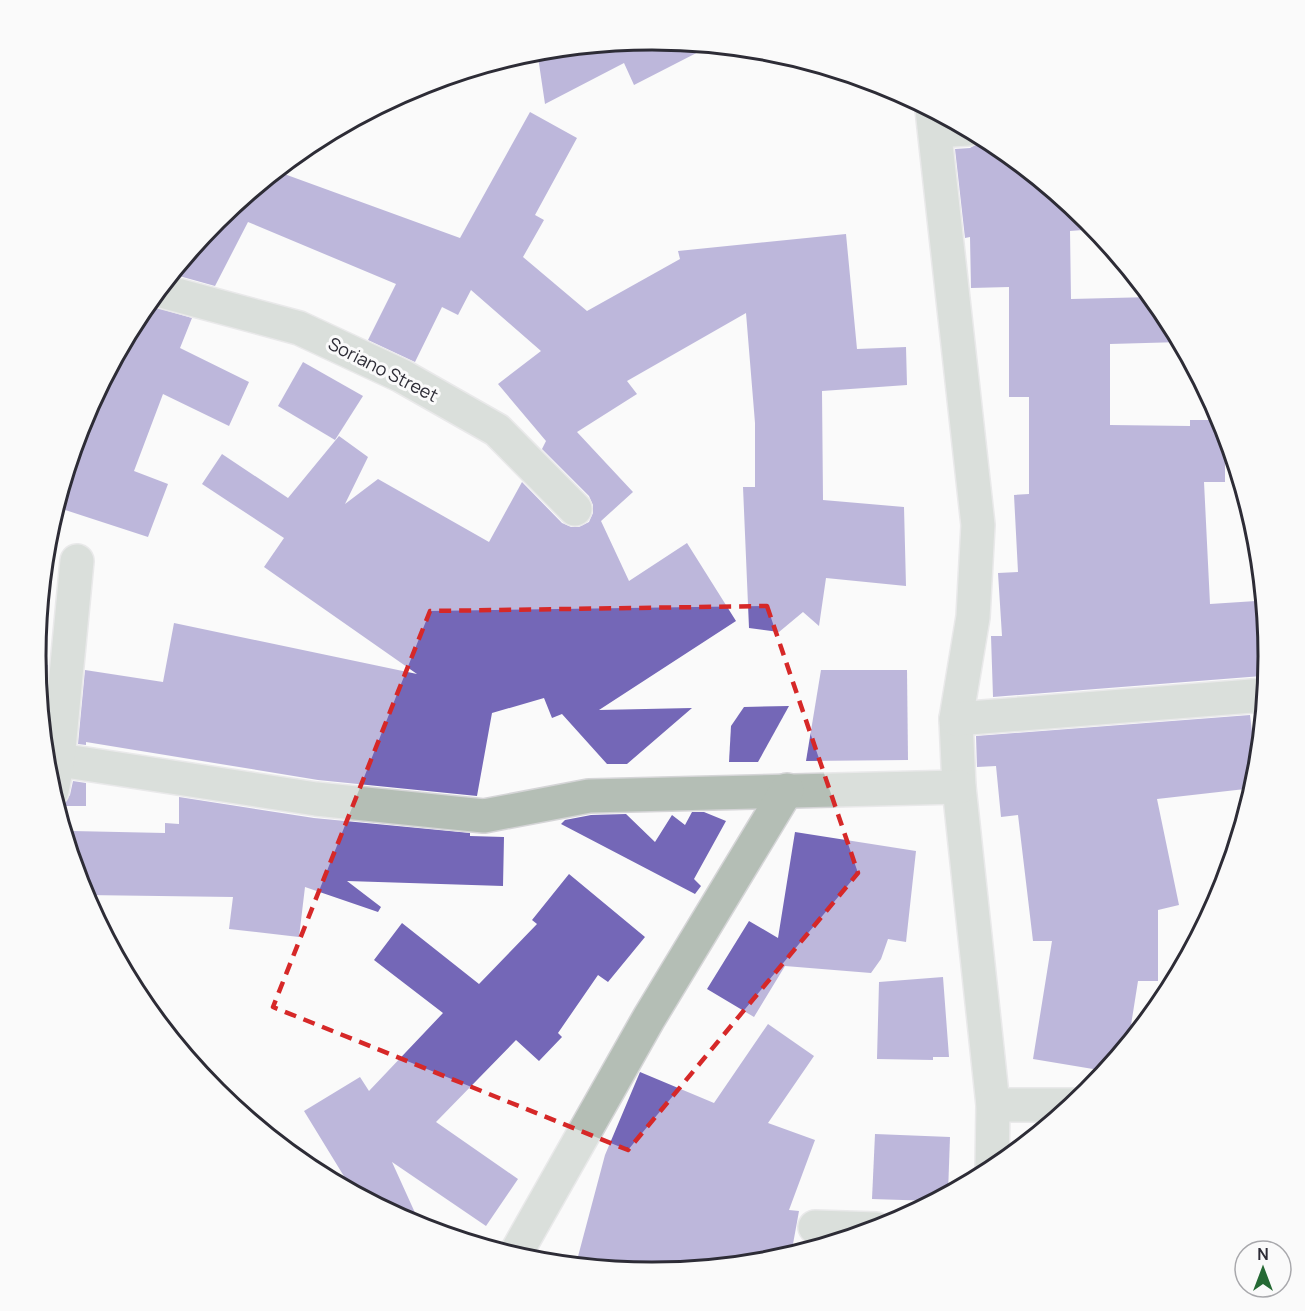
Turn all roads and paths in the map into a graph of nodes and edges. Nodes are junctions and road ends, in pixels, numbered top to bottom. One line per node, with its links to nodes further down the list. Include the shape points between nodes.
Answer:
1 (933, 120): 6 (street, via 978,525 973,617)
2 (168, 293): 3 (street, Soriano Street, via 299,328 402,376 497,430)
3 (575, 508)
4 (77, 561): 7 (street)
5 (1257, 696): 6 (street)
6 (956, 719): 9 (street)
7 (54, 745)
8 (56, 759): 10 (street, via 316,799 484,816 590,796)
9 (958, 787): 10 (street); 11 (street)
10 (787, 790): 16 (street, via 649,1018)
11 (993, 1105): 12 (street); 13 (street)
12 (1058, 1105)
13 (992, 1157)
14 (815, 1227): 15 (street)
15 (849, 1228)
16 (520, 1247)

